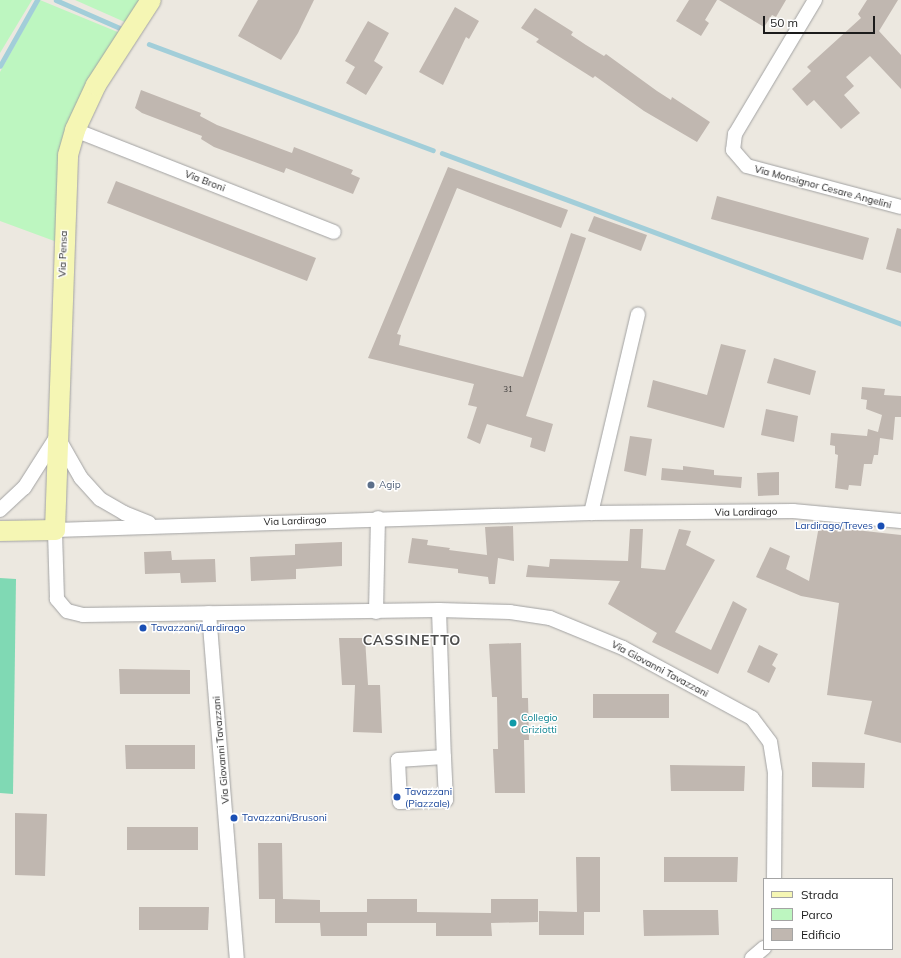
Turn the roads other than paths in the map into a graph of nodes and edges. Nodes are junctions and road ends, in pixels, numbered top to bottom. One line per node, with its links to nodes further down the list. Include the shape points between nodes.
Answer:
1 (151, 0): 3 (street, Via Pensa, via 96,85)
2 (815, 0): 4 (street, Via Monsignor Cesare Angelini, via 735,134 733,150 747,166)
3 (75, 130): 5 (street, Via Broni); 7 (street, Via Pensa, via 68,155 65,186)
4 (901, 208)
5 (334, 232)
6 (638, 314): 9 (street)
7 (57, 436): 8 (street, via 24,488); 12 (street, via 81,478 100,499 124,513); 13 (street, Via Pensa)
8 (0, 510)
9 (591, 513): 10 (street, Via Lardirago); 11 (street, Via Lardirago, via 793,511)
10 (378, 518): 12 (street, Via Lardirago); 16 (street)
11 (901, 521)
12 (155, 525): 13 (street, Via Lardirago)
13 (55, 530): 14 (street, Via Lardirago); 17 (street, Via Giovanni Tavazzani, via 57,599 67,611 83,615)
14 (0, 531)
15 (439, 610): 16 (street, Via Giovanni Tavazzani); 18 (street); 19 (street, Via Giovanni Tavazzani, via 510,612 550,618 622,648 752,718 770,742 775,773)
16 (376, 612): 17 (street, Via Giovanni Tavazzani)
17 (209, 613): 21 (street, Via Giovanni Tavazzani)
18 (444, 757)
19 (774, 878)
20 (763, 949): 22 (street)
21 (237, 958)
22 (752, 958)

